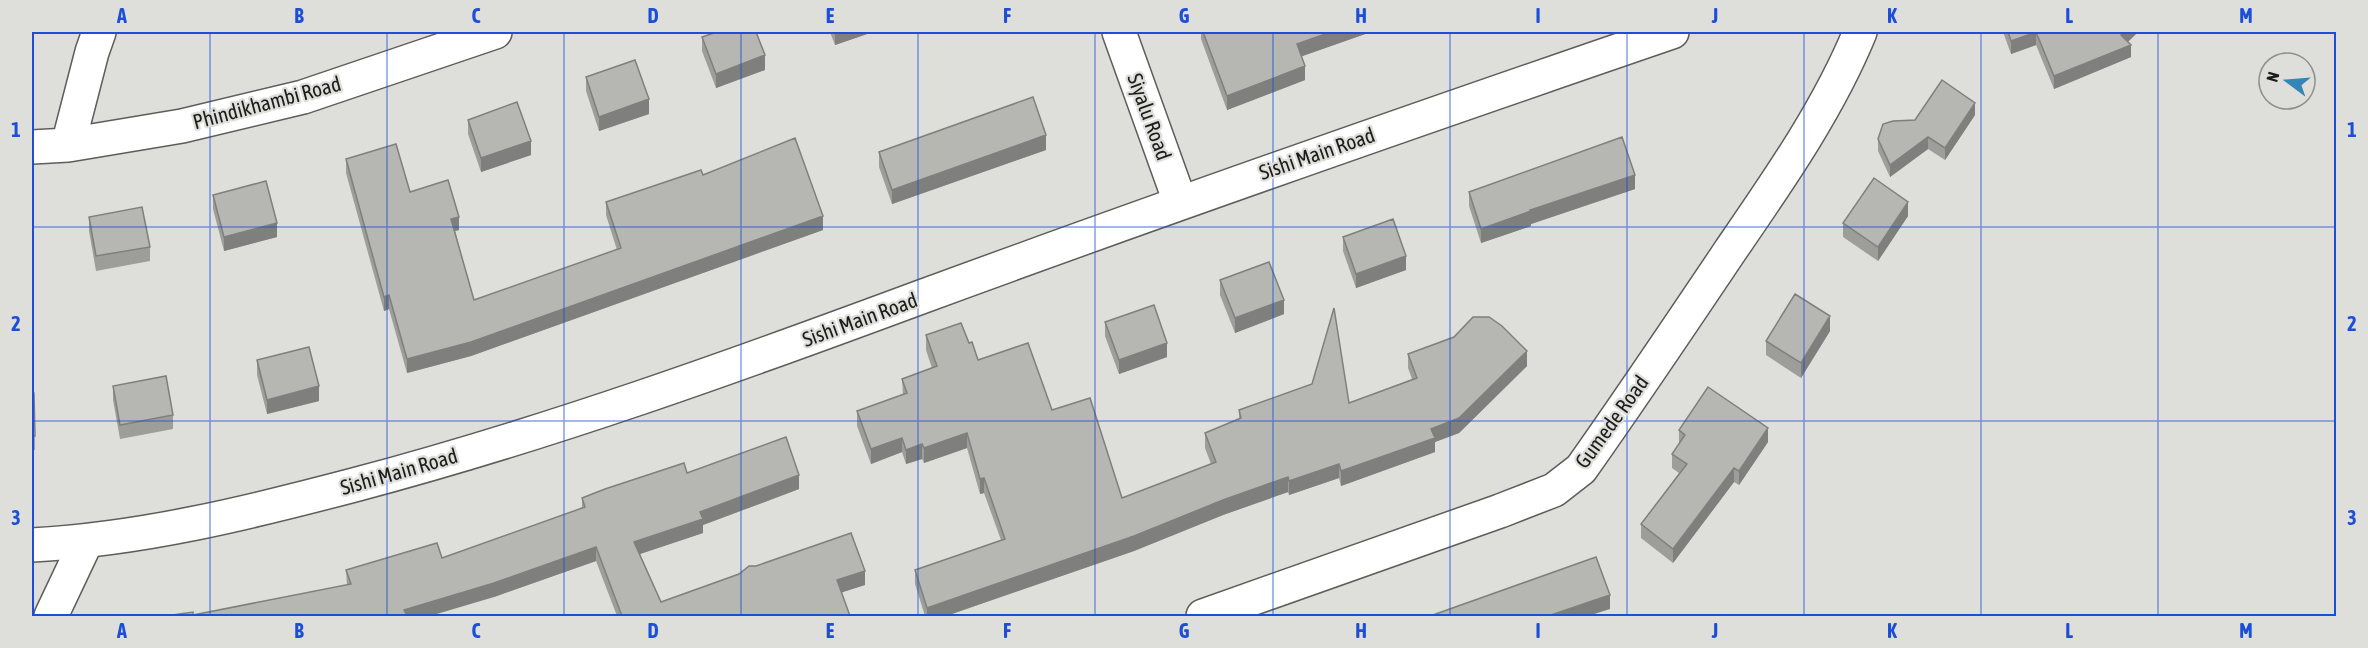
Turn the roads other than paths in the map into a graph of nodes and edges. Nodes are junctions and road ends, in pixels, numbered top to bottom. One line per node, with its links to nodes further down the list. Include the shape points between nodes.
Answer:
1 (99, 32): 6 (street)
2 (495, 32): 6 (street, Phindikhambi Road, via 303,97 182,126)
3 (1119, 32): 8 (street, Siyalu Road)
4 (1672, 32): 8 (street, Sishi Main Road)
5 (1860, 32): 11 (street, Gumede Road, via 1827,101 1773,187 1581,469 1554,490)
6 (68, 145): 7 (street, Phindikhambi Road)
7 (32, 147)
8 (1180, 202): 9 (street, Sishi Main Road, via 763,356 430,465 246,514)
9 (86, 542): 10 (street, Sishi Main Road); 12 (street)
10 (32, 545)
11 (1284, 602): 13 (street, Gumede Road)
12 (51, 616)
13 (1203, 616)

